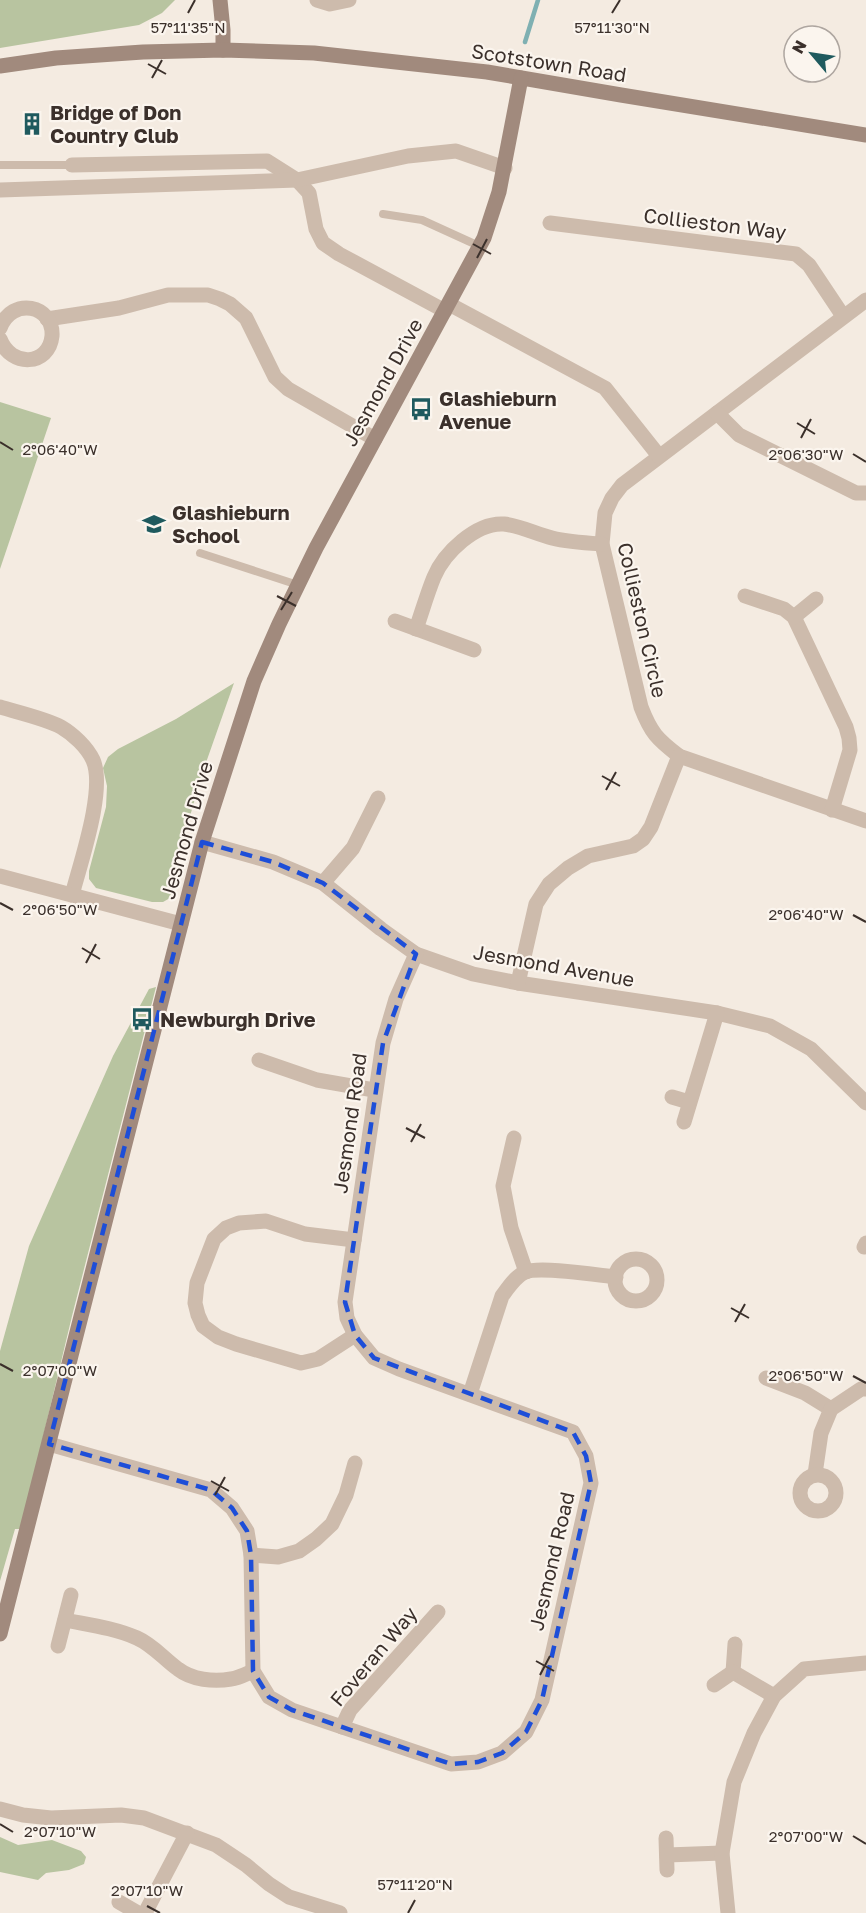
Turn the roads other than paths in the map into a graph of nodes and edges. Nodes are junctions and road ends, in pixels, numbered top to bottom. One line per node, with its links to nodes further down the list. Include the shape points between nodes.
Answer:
1 (220, 0): 4 (street)
2 (317, 0): 3 (street)
3 (349, 0)
4 (223, 50): 5 (street, Scotstown Road, via 122,53); 6 (street, Scotstown Road, via 314,53)
5 (0, 66)
6 (521, 78): 7 (street, Scotstown Road); 10 (street, Jesmond Drive)
7 (866, 135)
8 (0, 165): 9 (lane)
9 (72, 165): 11 (street, via 262,160)
10 (505, 168): 11 (street, via 456,151 408,156); 15 (street, Jesmond Drive)
11 (297, 180): 12 (street); 17 (street, via 309,193 323,243)
12 (0, 190)
13 (383, 214): 15 (lane, via 422,220)
14 (550, 223): 18 (street, Collieston Way, via 796,254 809,266)
15 (479, 246): 17 (street, Jesmond Drive)
16 (866, 300): 18 (street, Collieston Circle)
17 (447, 308): 23 (street, Jesmond Drive); 24 (street, via 605,388)
18 (843, 316): 22 (street, Collieston Circle)
19 (47, 319): 20 (street, via 25,307 8,314); 21 (street, via 52,337 49,346 35,358 17,359); 23 (street, via 119,309 168,295 208,295 220,299 246,318 275,377 288,389)
20 (0, 328)
21 (0, 339)
22 (717, 413): 24 (street, Collieston Circle); 25 (street, via 739,435 856,492)
23 (375, 440): 28 (street, Jesmond Drive)
24 (659, 456): 26 (street, Collieston Circle, via 622,485 612,498 605,513)
25 (866, 493)
26 (602, 544): 33 (street, via 552,538 501,524 484,528 465,537 448,555 435,575); 36 (street, Collieston Circle, via 641,707 649,728)
27 (200, 553): 28 (lane)
28 (298, 585): 40 (street, Jesmond Drive, via 254,681)
29 (745, 596): 31 (street, via 784,609)
30 (816, 599): 31 (street)
31 (794, 617): 38 (street, via 849,738 850,750)
32 (395, 621): 33 (street)
33 (416, 629): 34 (street)
34 (474, 650)
35 (0, 707): 43 (street, via 61,727 80,742 93,760 95,805)
36 (679, 756): 38 (street, Collieston Circle); 46 (street, via 643,839 633,846 588,856 545,889 536,904)
37 (378, 798): 42 (street, via 353,848)
38 (832, 810): 39 (street, Collieston Circle)
39 (866, 821)
40 (202, 842): 42 (street, Jesmond Avenue, via 273,862); 44 (street, Jesmond Drive)
41 (0, 876): 43 (street)
42 (323, 883): 45 (street, Jesmond Avenue)
43 (72, 895): 44 (street)
44 (181, 924): 63 (street, Jesmond Drive)
45 (417, 954): 46 (street, Jesmond Avenue, via 473,974); 49 (street, Jesmond Road, via 393,1010)
46 (518, 983): 47 (street, Jesmond Avenue)
47 (717, 1013): 51 (street); 52 (street, Jesmond Avenue, via 770,1026 811,1048)
48 (259, 1060): 49 (street, via 317,1080)
49 (374, 1090): 55 (street, Jesmond Road)
50 (672, 1097): 51 (street)
51 (690, 1102): 53 (street)
52 (866, 1103)
53 (684, 1122)
54 (514, 1138): 56 (street, via 503,1186 511,1228)
55 (354, 1240): 58 (street, Jesmond Road, via 345,1302); 58 (street, via 305,1234 266,1221 226,1228 214,1239 197,1283 195,1303 203,1326 218,1337 301,1363 318,1359)
56 (526, 1272): 57 (street, via 552,1270); 61 (street, via 502,1296)
57 (616, 1277)
58 (355, 1335): 61 (street, Jesmond Road, via 374,1358)
59 (766, 1378): 62 (street, via 805,1393)
60 (866, 1389): 62 (street)
61 (470, 1394): 79 (street, Jesmond Road, via 573,1432 586,1456 591,1483 542,1700 526,1732 502,1753 478,1762 451,1764)
62 (831, 1409): 65 (street, via 821,1433)
63 (49, 1444): 66 (street, via 211,1490 232,1508 247,1532); 68 (street, Jesmond Drive)
64 (355, 1463): 66 (street, via 332,1524 316,1539 299,1551 278,1557)
65 (815, 1474)
66 (250, 1555): 75 (street)
67 (72, 1595): 70 (street)
68 (4, 1600): 71 (street, Jesmond Drive)
69 (438, 1612): 79 (street, Foveran Way, via 350,1710)
70 (65, 1620): 73 (street); 75 (street, via 111,1628 138,1638 190,1676 232,1679)
71 (0, 1634)
72 (735, 1644): 76 (street)
73 (58, 1646)
74 (866, 1663): 78 (street, via 804,1669)
75 (253, 1671): 79 (street, Jesmond Road, via 269,1697 280,1704)
76 (733, 1672): 77 (street); 78 (street)
77 (714, 1685)
78 (774, 1696): 83 (street, via 734,1782)
79 (342, 1727)
80 (0, 1809): 81 (street, via 51,1818 121,1815 144,1818)
81 (187, 1833): 86 (street); 87 (street, via 216,1845 290,1897)
82 (666, 1838): 83 (street, via 667,1862)
83 (722, 1853): 88 (street)
84 (119, 1902): 85 (street)
85 (138, 1913)
86 (145, 1913)
87 (340, 1913)
88 (728, 1913)

